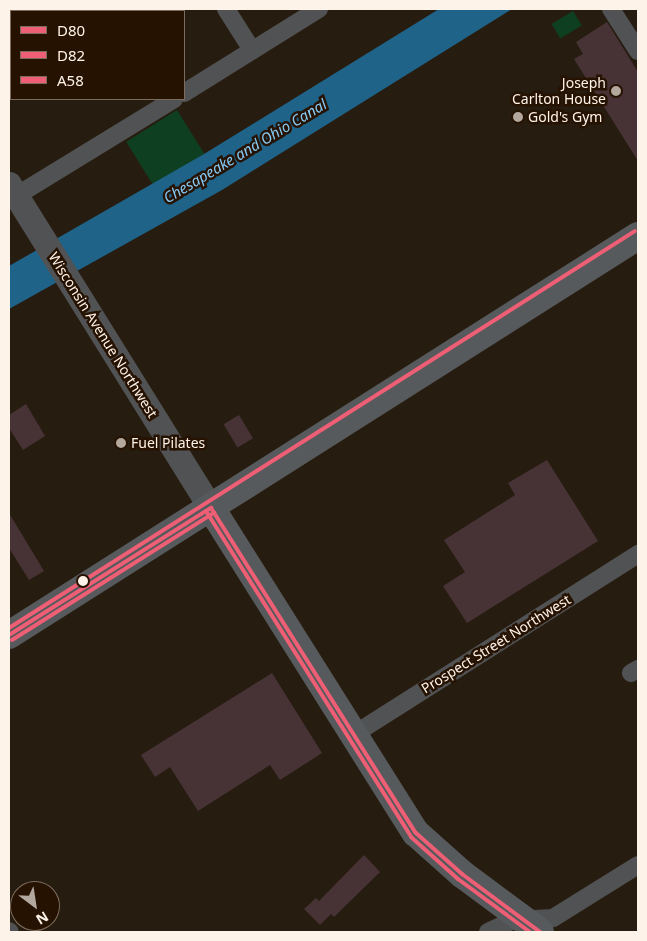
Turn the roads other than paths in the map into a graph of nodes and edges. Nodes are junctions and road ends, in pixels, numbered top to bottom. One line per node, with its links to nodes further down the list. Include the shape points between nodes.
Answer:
1 (226, 9): 4 (street)
2 (319, 9): 4 (street)
3 (611, 9): 5 (street)
4 (252, 50): 6 (street)
5 (638, 51)
6 (185, 91)
7 (172, 100): 8 (street)
8 (12, 190): 10 (main road, Wisconsin Avenue Northwest)
9 (638, 236): 10 (main road)
10 (211, 508): 12 (main road); 13 (main road, Wisconsin Avenue Northwest)
11 (638, 554): 13 (street, Prospect Street Northwest)
12 (9, 635)
13 (354, 735): 15 (main road, Wisconsin Avenue Northwest, via 428,846)
14 (638, 865): 15 (street, via 553,918)
15 (531, 926): 16 (street, via 505,922)
16 (488, 932)

